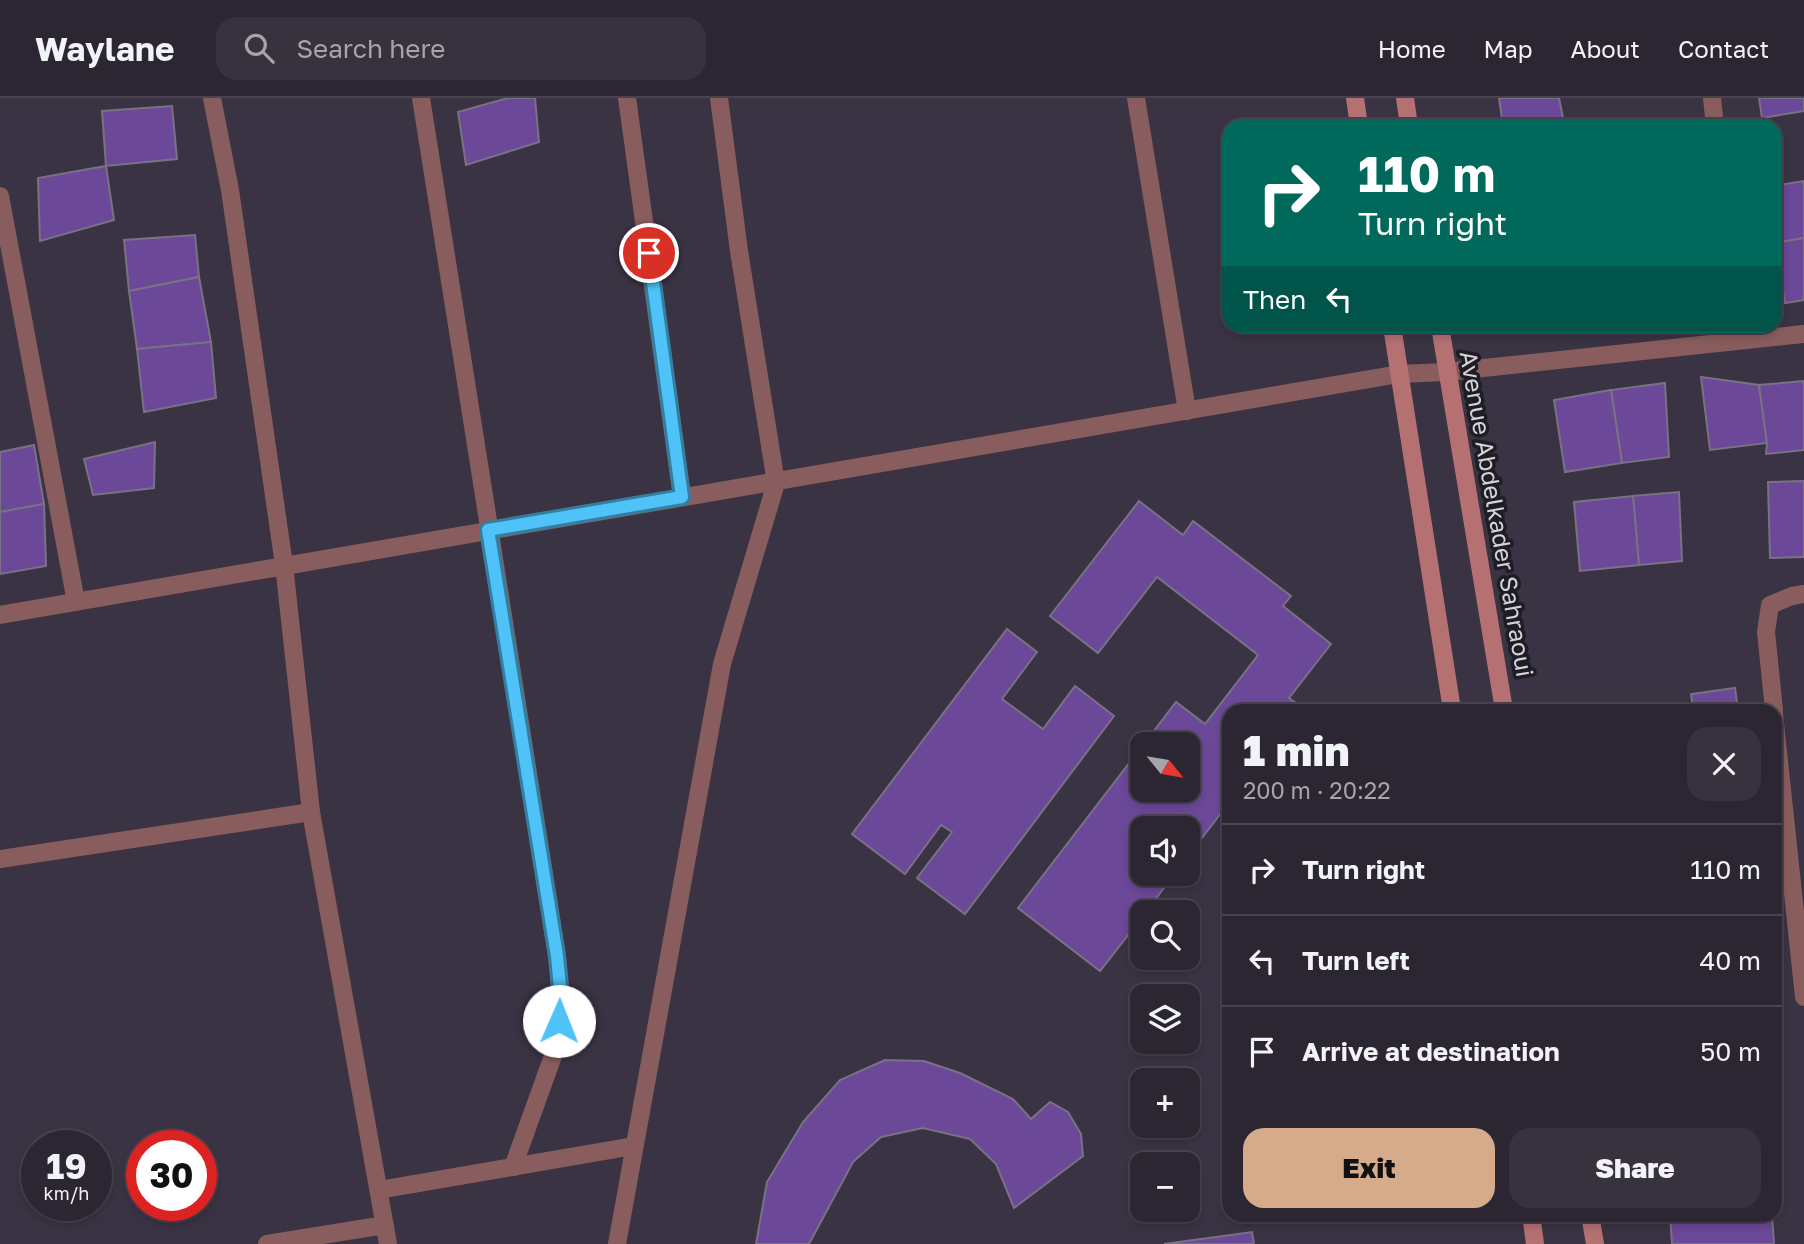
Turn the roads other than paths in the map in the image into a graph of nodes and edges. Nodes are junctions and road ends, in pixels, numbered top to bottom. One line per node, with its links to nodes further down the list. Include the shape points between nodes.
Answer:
1 (212, 98): 23 (street, via 232,204)
2 (421, 98): 22 (street)
3 (627, 98): 21 (street)
4 (719, 98): 20 (street)
5 (1136, 98): 19 (street)
6 (1355, 98): 9 (main road)
7 (1405, 98): 10 (main road)
8 (1712, 98): 11 (street)
9 (1359, 119)
10 (1408, 119)
11 (1714, 119)
12 (0, 196): 25 (street)
13 (1393, 333): 18 (main road)
14 (1441, 333): 17 (main road, Avenue Abdelkader Sahraoui)
15 (1740, 333): 16 (street); 17 (street)
16 (1804, 334)
17 (1446, 372): 18 (street); 28 (main road, Avenue Abdelkader Sahraoui)
18 (1399, 374): 19 (street); 27 (main road)
19 (1187, 411): 20 (street)
20 (776, 483): 21 (street); 34 (street, via 722,664)
21 (682, 497): 22 (street)
22 (488, 530): 23 (street); 35 (street, via 561,998 557,1045)
23 (284, 565): 25 (street); 31 (street)
24 (1804, 594): 29 (street, via 1770,605 1766,632)
25 (76, 601): 26 (street)
26 (0, 615)
27 (1451, 704)
28 (1503, 704)
29 (1773, 704)
30 (1782, 788): 33 (street)
31 (311, 813): 32 (street); 36 (street)
32 (0, 859)
33 (1804, 997)
34 (634, 1146): 35 (street); 42 (street)
35 (513, 1167): 36 (street)
36 (379, 1190): 39 (street)
37 (1532, 1222): 43 (main road)
38 (1591, 1222): 44 (main road)
39 (385, 1225): 40 (street); 41 (street)
40 (267, 1244)
41 (388, 1244)
42 (617, 1244)
43 (1535, 1244)
44 (1595, 1244)

